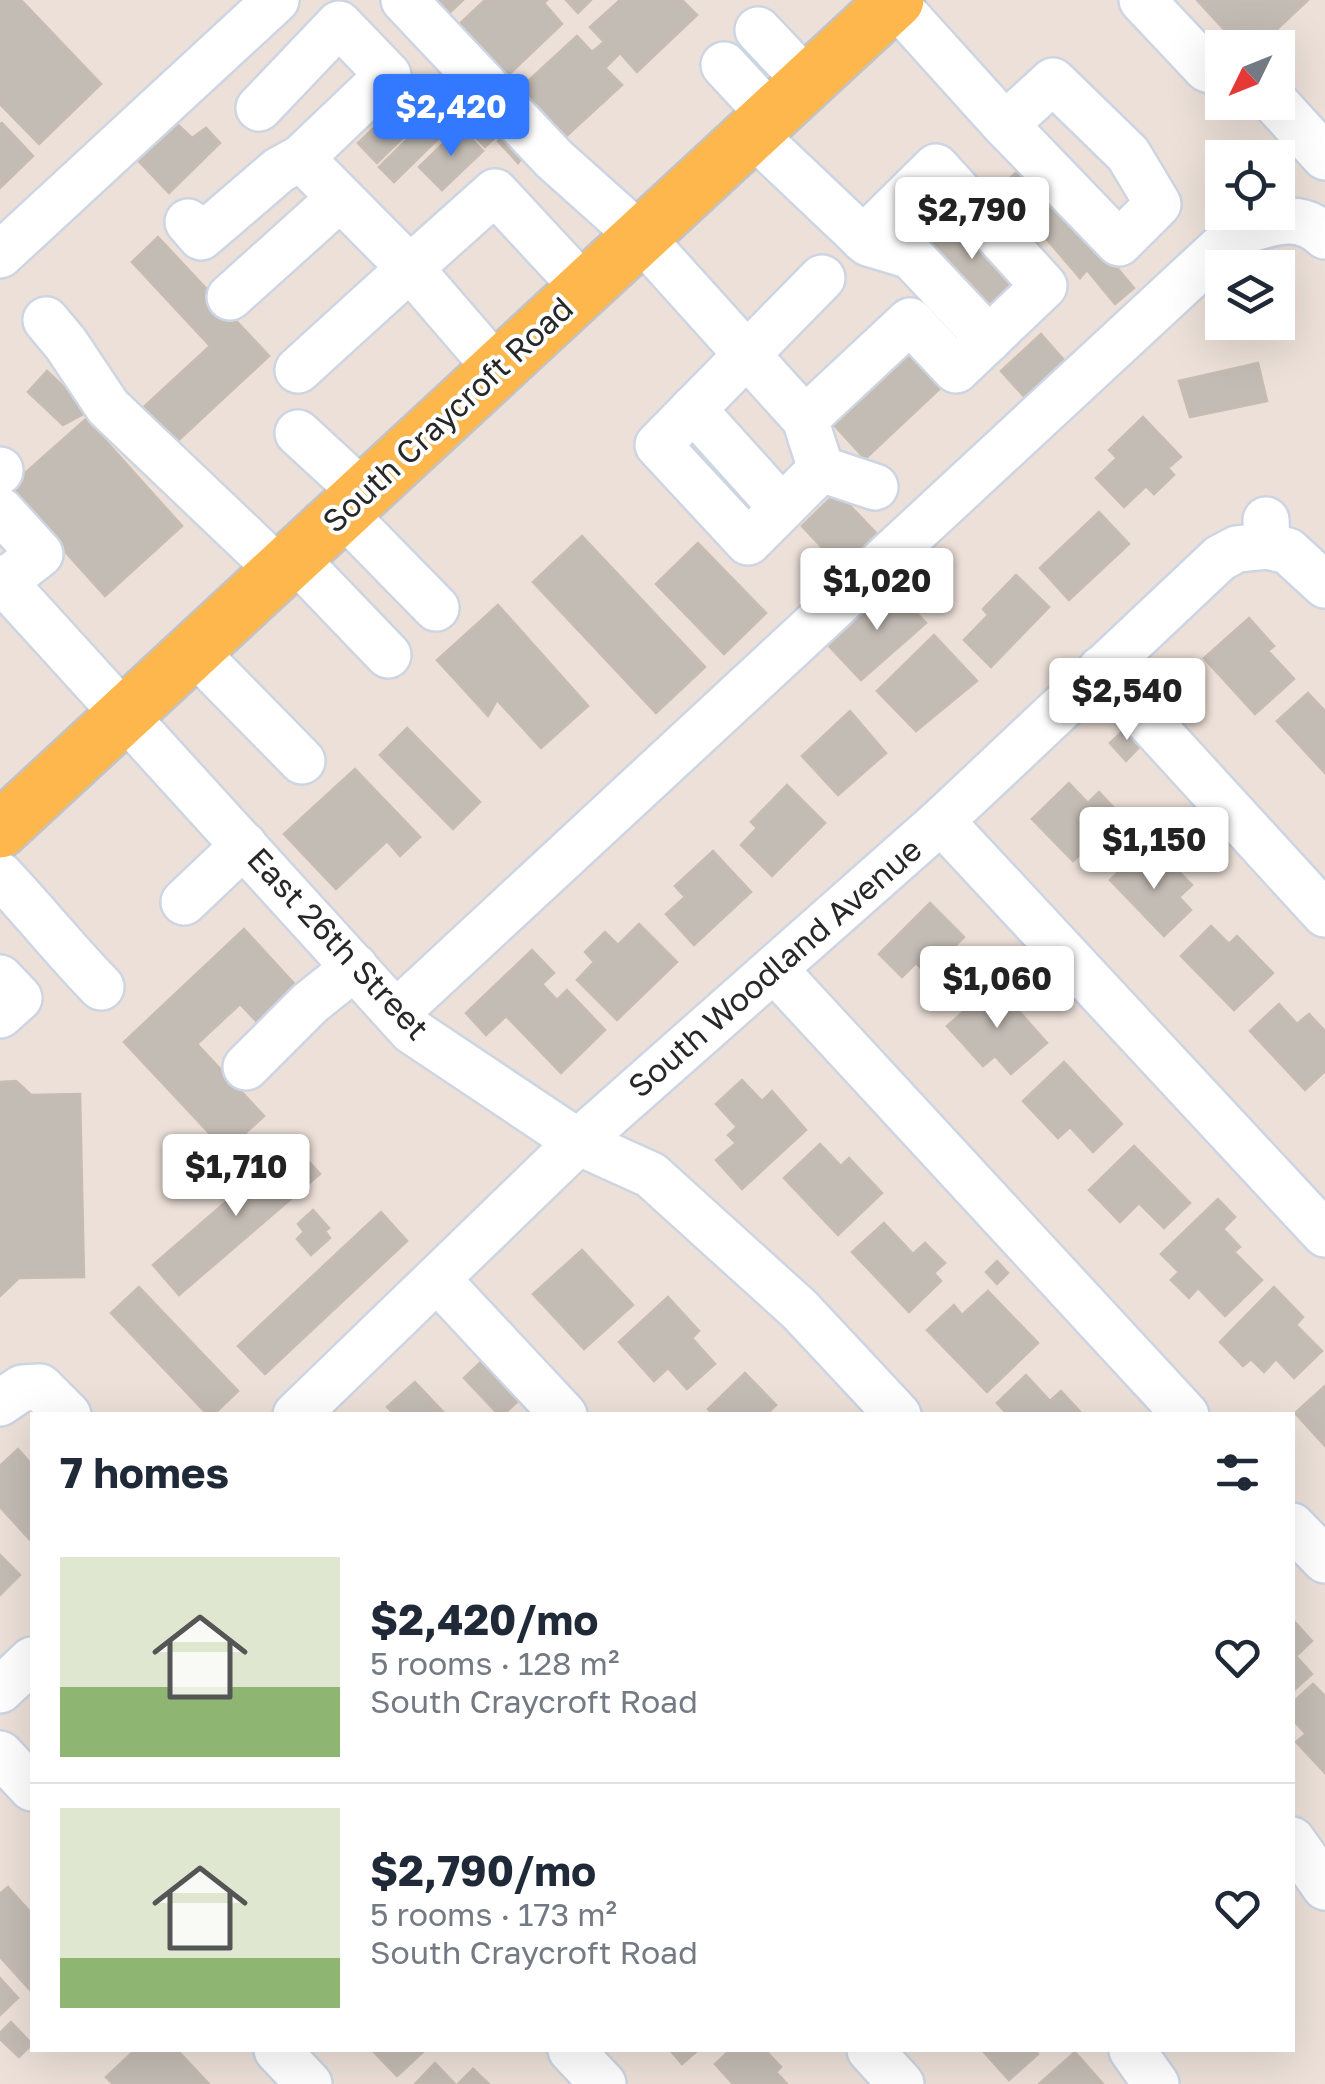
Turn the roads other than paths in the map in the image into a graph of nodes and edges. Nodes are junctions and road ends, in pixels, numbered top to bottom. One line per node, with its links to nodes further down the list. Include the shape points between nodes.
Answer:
1 (276, 0): 19 (street)
2 (404, 0): 16 (street, via 554,159)
3 (1142, 0): 7 (street)
4 (881, 5): 9 (main road, South Craycroft Road); 11 (street)
5 (758, 30): 9 (street)
6 (724, 65): 9 (street)
7 (1205, 67)
8 (259, 108): 13 (street, via 339,24 388,75)
9 (777, 110): 16 (main road, South Craycroft Road); 18 (street)
10 (1291, 120): 12 (street)
11 (1004, 124)
12 (1325, 157)
13 (301, 158): 14 (street); 15 (street, via 201,237)
14 (340, 198): 20 (street); 23 (street)
15 (188, 222)
16 (640, 236): 22 (main road, South Craycroft Road); 26 (street)
17 (1325, 236): 54 (street, via 1290,218 1237,233)
18 (862, 239): 25 (street, via 910,256); 25 (street, via 936,167 1044,286)
19 (0, 255)
20 (410, 268): 22 (street, via 495,192); 27 (street); 28 (street)
21 (822, 278): 26 (street)
22 (584, 288): 27 (main road, South Craycroft Road)
23 (230, 297)
24 (46, 320): 35 (street, via 108,407)
25 (989, 340): 29 (street, via 966,380 910,321)
26 (748, 355): 29 (street); 31 (street, via 658,446 748,542)
27 (497, 369): 33 (main road, South Craycroft Road)
28 (298, 370)
29 (805, 418): 31 (street)
30 (298, 433): 33 (street)
31 (821, 469): 32 (street)
32 (875, 487)
33 (352, 502): 35 (main road, South Craycroft Road); 38 (street)
34 (0, 510): 36 (street, via 40,554)
35 (286, 563): 39 (main road, South Craycroft Road); 40 (street)
36 (2, 580): 42 (street, East 26th Street)
37 (1325, 585): 41 (street, South Woodland Avenue, via 1266,533 1220,558)
38 (436, 608)
39 (193, 650): 42 (main road, South Craycroft Road); 43 (street)
40 (388, 655)
41 (1101, 669): 44 (street, South Woodland Avenue); 49 (street)
42 (125, 713): 45 (main road, South Craycroft Road); 46 (street, East 26th Street)
43 (302, 761)
44 (941, 821): 51 (street, South Woodland Avenue); 58 (street)
45 (0, 830)
46 (244, 844): 48 (street); 50 (street, East 26th Street)
47 (0, 875): 53 (street)
48 (184, 902)
49 (1325, 914)
50 (355, 967): 54 (street, East 26th Street); 56 (street)
51 (774, 968): 57 (street, South Woodland Avenue); 65 (street)
52 (0, 978): 55 (street, via 19,998)
53 (100, 987)
54 (396, 1013): 57 (street, East 26th Street)
55 (0, 1015)
56 (246, 1067)
57 (578, 1142): 59 (street, South Woodland Avenue); 64 (street, East 26th Street, via 651,1175 800,1310)
58 (1325, 1234)
59 (437, 1279): 62 (street, South Woodland Avenue); 63 (street)
60 (0, 1403): 61 (street, via 22,1388 40,1387)
61 (65, 1412)
62 (299, 1412)
63 (561, 1412)
64 (895, 1412)
65 (1183, 1412)
66 (1295, 1529): 67 (street)
67 (1325, 1560)
68 (30, 1662): 69 (street)
69 (0, 1690)
70 (0, 1754): 71 (street)
71 (30, 1786)
72 (1295, 1844): 73 (street)
73 (1325, 1887)
74 (279, 2052): 78 (street)
75 (573, 2052): 79 (street)
76 (872, 2052): 80 (street)
77 (1133, 2052): 81 (street)
78 (309, 2084)
79 (603, 2084)
80 (902, 2084)
81 (1156, 2084)

